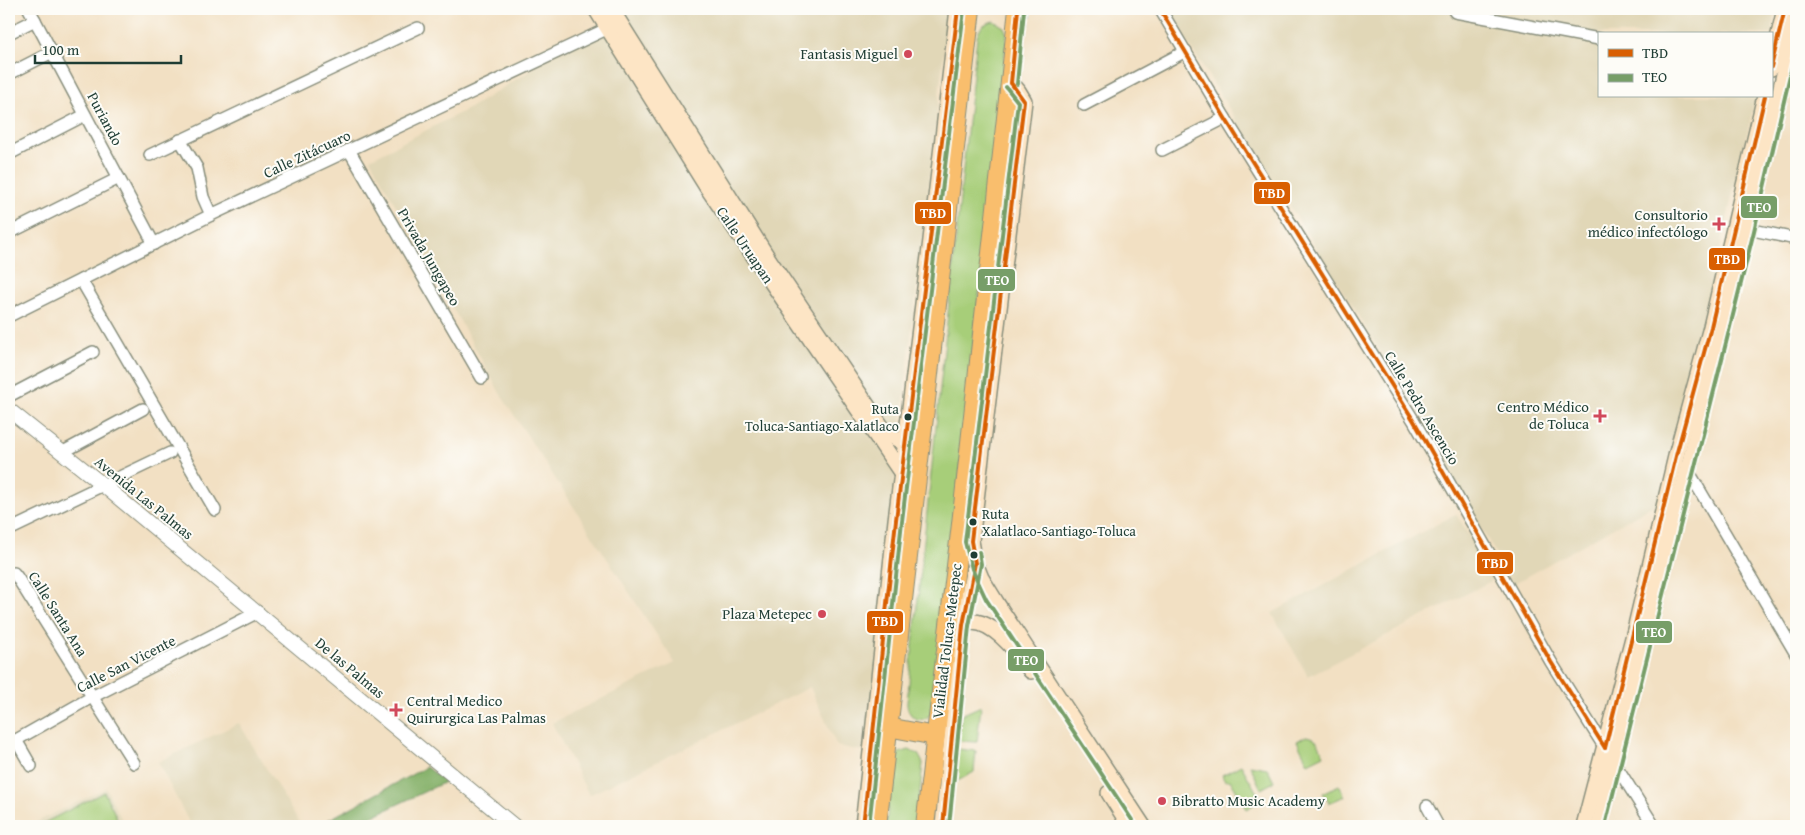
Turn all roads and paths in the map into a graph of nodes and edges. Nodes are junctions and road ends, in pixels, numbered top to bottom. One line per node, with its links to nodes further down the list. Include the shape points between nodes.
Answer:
1 (29, 9): 10 (street, Puriando)
2 (596, 9): 12 (main road, Calle Uruapan)
3 (611, 9): 12 (main road, Calle Uruapan)
4 (958, 9): 41 (main road)
5 (970, 9): 41 (highway)
6 (1018, 9): 20 (highway, Vialidad Toluca-Metepec)
7 (1160, 9): 17 (street, Calle Pedro Ascencio)
8 (1453, 9): 15 (street, via 1455,12)
9 (1785, 9): 18 (main road)
10 (35, 20): 14 (street); 16 (street, Puriando)
11 (1796, 23): 32 (main road)
12 (614, 26): 26 (street, Calle Zitácuaro); 44 (main road, Calle Uruapan, via 883,429); 49 (main road, Calle Uruapan, via 707,187)
13 (418, 28): 25 (street)
14 (9, 33)
15 (1598, 39)
16 (52, 52): 19 (street); 23 (street, Puriando)
17 (1186, 52): 22 (street); 24 (street, Calle Pedro Ascencio)
18 (1772, 64)
19 (9, 74)
20 (1011, 83): 52 (highway, Vialidad Toluca-Metepec); 54 (main road, via 1024,101)
21 (1765, 98): 46 (main road, via 1711,327)
22 (1084, 105)
23 (85, 115): 28 (street); 30 (street, Puriando)
24 (1225, 118): 27 (street); 66 (street, Calle Pedro Ascencio, via 1414,421 1551,662)
25 (180, 140): 29 (street); 31 (street, via 197,168 202,197)
26 (349, 150): 31 (street, Calle Zitácuaro); 39 (street, Privada Jungapeo)
27 (1162, 150)
28 (9, 154)
29 (150, 154)
30 (119, 178): 33 (street); 35 (street, Puriando)
31 (212, 215): 35 (street, Calle Zitácuaro)
32 (1748, 230): 34 (street); 48 (main road)
33 (9, 233)
34 (1796, 238)
35 (154, 244): 36 (street, Calle Zitácuaro)
36 (81, 280): 37 (street, Calle Zitácuaro); 51 (street)
37 (9, 316)
38 (93, 352): 40 (street)
39 (482, 378)
40 (9, 396)
41 (919, 396): 44 (main road); 63 (highway)
42 (143, 409): 45 (street)
43 (9, 410): 45 (street, Avenida Las Palmas)
44 (906, 444): 49 (main road)
45 (63, 452): 50 (street, Avenida Las Palmas)
46 (1677, 452): 48 (street); 66 (main road)
47 (170, 453): 50 (street)
48 (1689, 470): 61 (street); 68 (main road)
49 (903, 475): 67 (main road, via 896,520)
50 (103, 484): 53 (street); 58 (street, Avenida Las Palmas)
51 (215, 510)
52 (961, 524): 54 (highway); 57 (highway, Vialidad Toluca-Metepec)
53 (9, 530)
54 (971, 541): 55 (main road)
55 (975, 563): 59 (main road); 78 (main road, via 997,604)
56 (11, 574): 62 (street, Calle Santa Ana)
57 (952, 596): 59 (highway); 60 (highway, Vialidad Toluca-Metepec)
58 (258, 612): 62 (street, Calle San Vicente); 72 (street, De las Palmas)
59 (964, 620): 60 (highway); 76 (main road); 77 (main road, via 990,628 1006,640 1024,661)
60 (946, 642): 64 (highway, Vialidad Toluca-Metepec)
61 (1796, 654)
62 (92, 697): 65 (street, Calle San Vicente); 69 (street, Calle Santa Ana)
63 (888, 727): 64 (highway); 67 (highway)
64 (935, 736): 75 (highway, Vialidad Toluca-Metepec)
65 (12, 742): 70 (street)
66 (1605, 748): 68 (street, Calle Pedro Ascencio); 80 (main road)
67 (879, 750): 73 (main road); 74 (highway)
68 (1614, 762): 81 (main road); 82 (street, Calle Pedro Ascencio)
69 (134, 763)
70 (31, 766)
71 (1427, 806): 79 (street)
72 (514, 826)
73 (863, 826)
74 (877, 826)
75 (925, 826)
76 (943, 826)
77 (1130, 826)
78 (1143, 826)
79 (1438, 826)
80 (1584, 826)
81 (1598, 826)
82 (1654, 826)

